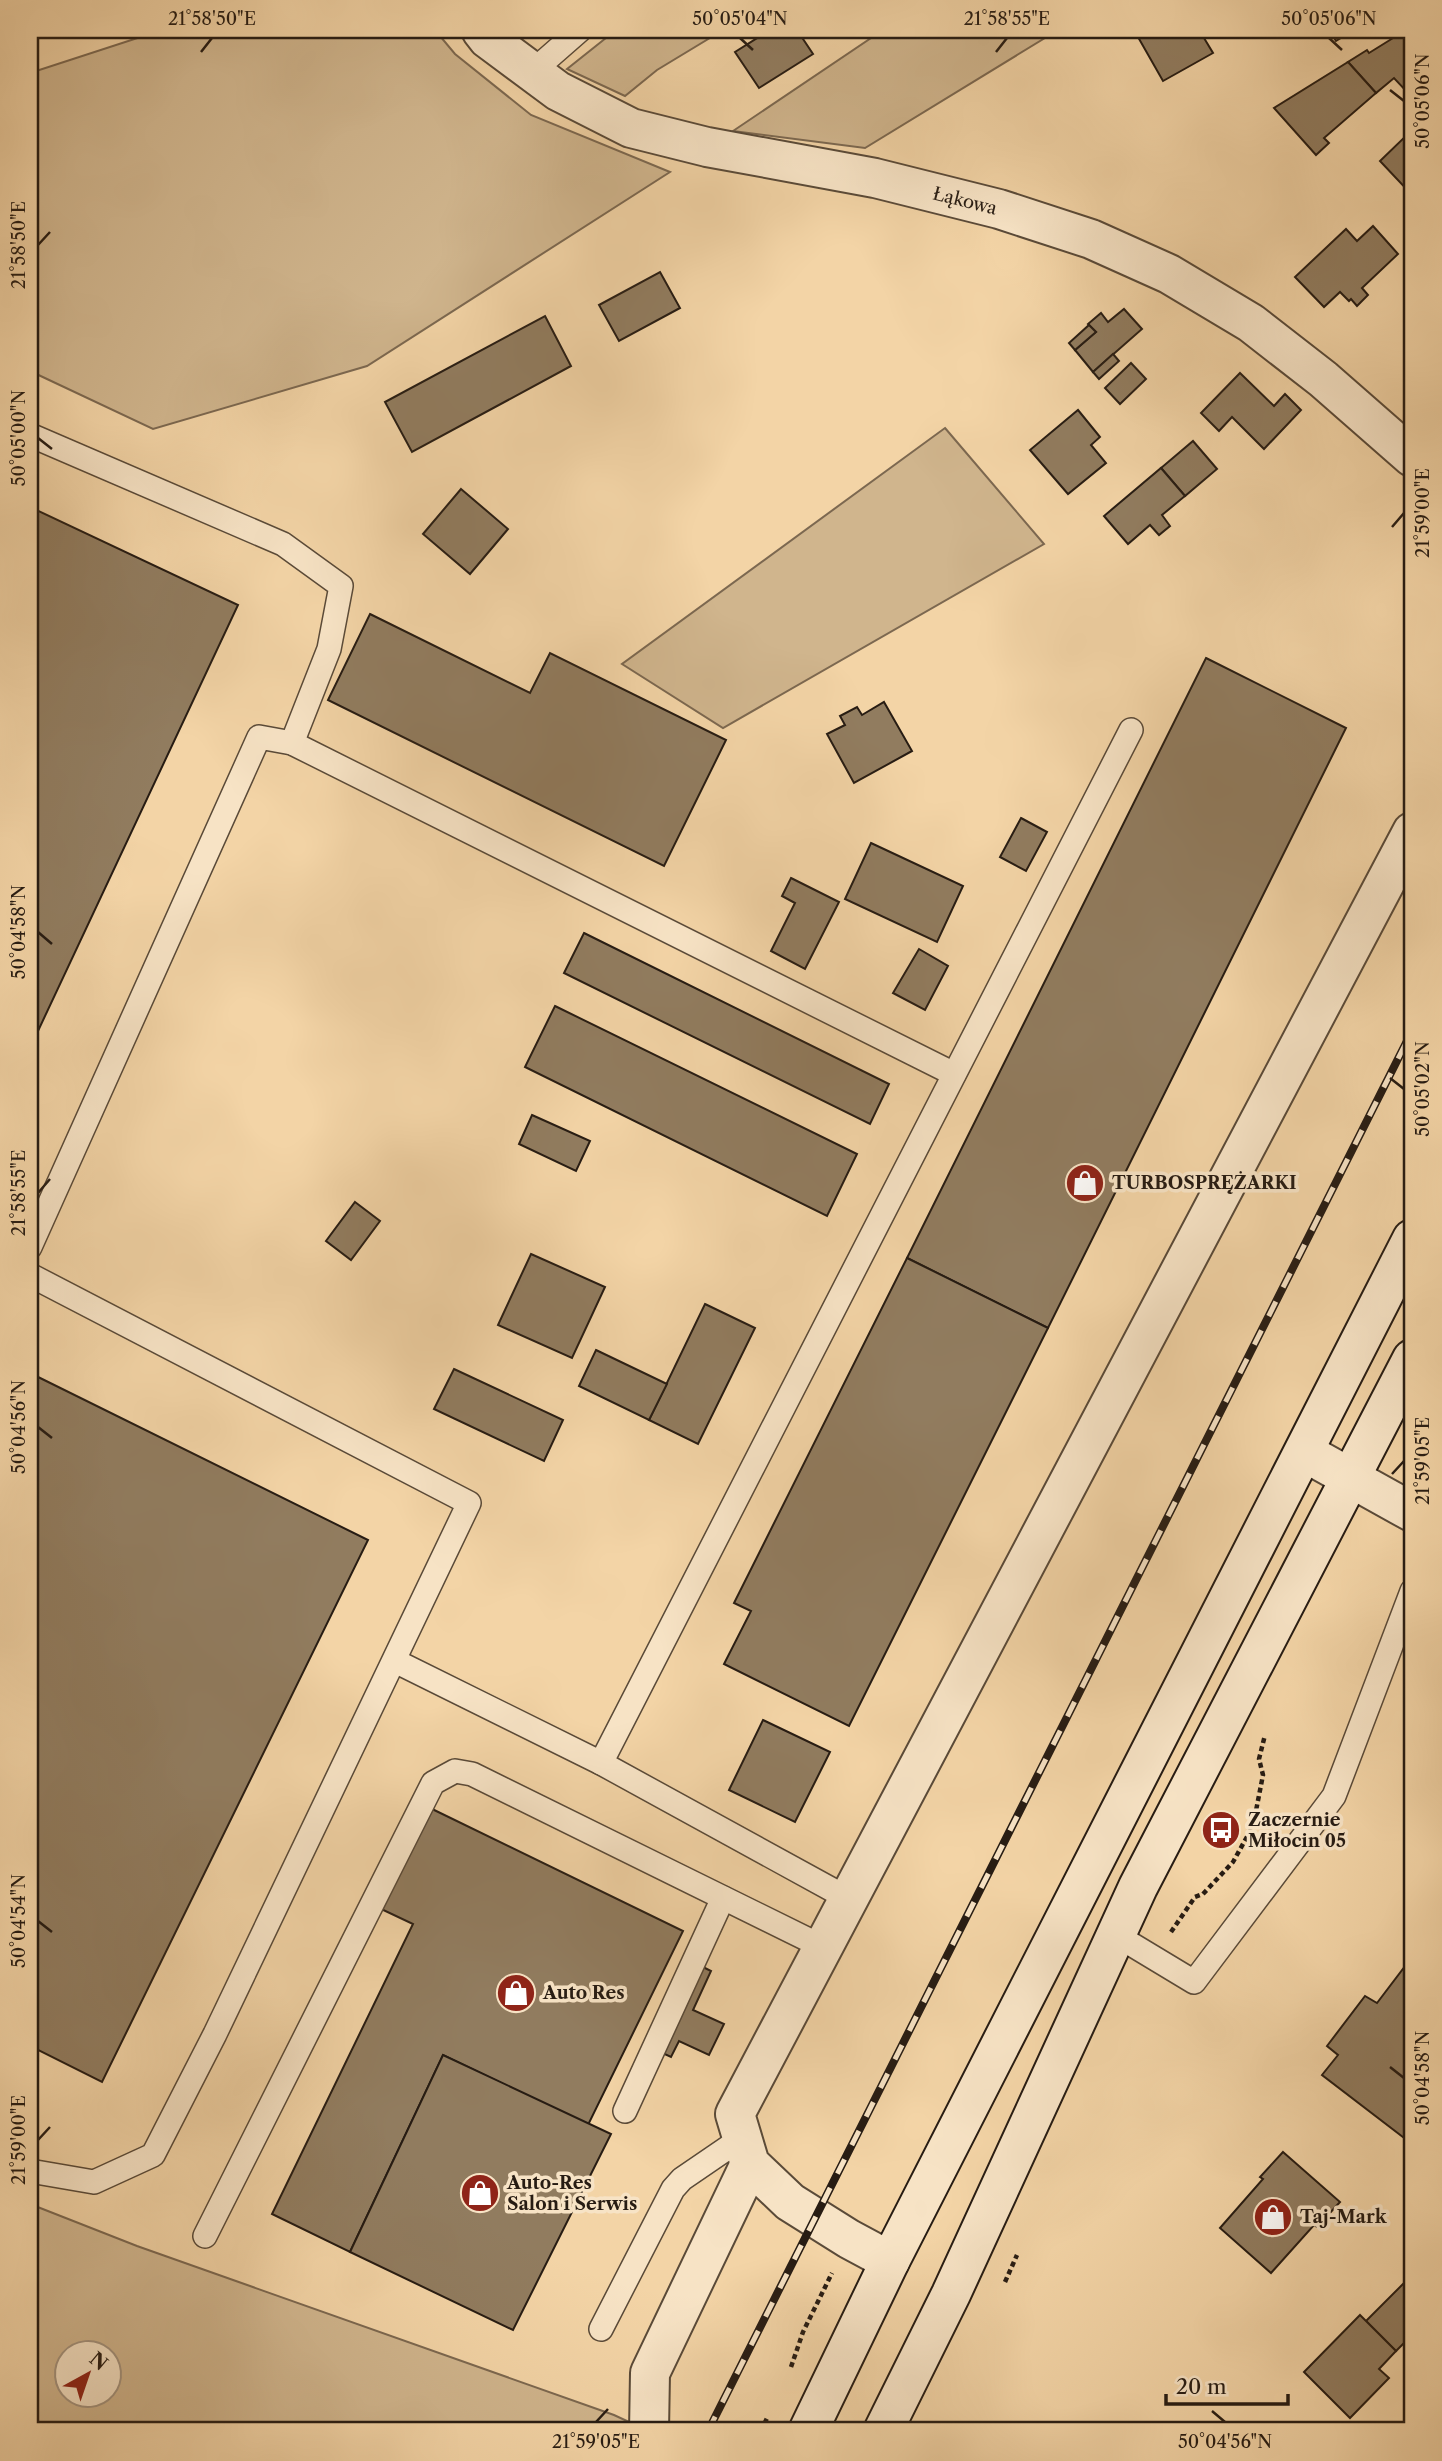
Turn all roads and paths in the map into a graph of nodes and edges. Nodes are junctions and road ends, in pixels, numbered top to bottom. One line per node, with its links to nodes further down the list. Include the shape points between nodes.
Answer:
1 (481, 30): 3 (street, Łąkowa)
2 (580, 30): 3 (lane)
3 (532, 72): 5 (street, Łąkowa, via 558,91 631,128 875,178 999,209 1091,239 1169,274 1251,323)
4 (30, 435): 7 (lane, via 283,544 341,586 329,649)
5 (1412, 457)
6 (1131, 730): 9 (lane)
7 (292, 743): 9 (lane); 11 (lane, via 259,737)
8 (1412, 832): 23 (street)
9 (954, 1074): 20 (lane)
10 (1412, 1239): 14 (street)
11 (30, 1247)
12 (30, 1275): 18 (lane, via 469,1503)
13 (1412, 1359): 15 (street)
14 (1304, 1452): 15 (street); 31 (street)
15 (1352, 1478): 16 (street); 24 (street)
16 (1412, 1512)
17 (1412, 1591): 24 (lane, via 1334,1796 1194,1982)
18 (395, 1661): 20 (lane); 28 (lane, via 153,2155 94,2182)
19 (1259, 1759): 21 (path, via 1263,1775 1253,1826 1233,1862)
20 (601, 1763): 23 (lane)
21 (1195, 1897)
22 (723, 1898): 25 (lane); 26 (lane); 29 (lane, via 472,1774 455,1771 433,1783)
23 (849, 1899): 25 (street)
24 (1116, 1935): 36 (street)
25 (823, 1947): 27 (street, via 735,2114)
26 (625, 2111)
27 (746, 2151): 30 (street, via 790,2203); 32 (lane, via 682,2179 673,2189); 34 (street, via 650,2373)
28 (30, 2171)
29 (205, 2236)
30 (849, 2239): 31 (street); 33 (path)
31 (891, 2261): 35 (street)
32 (601, 2329)
33 (803, 2332)
34 (649, 2431)
35 (808, 2431)
36 (883, 2431)

